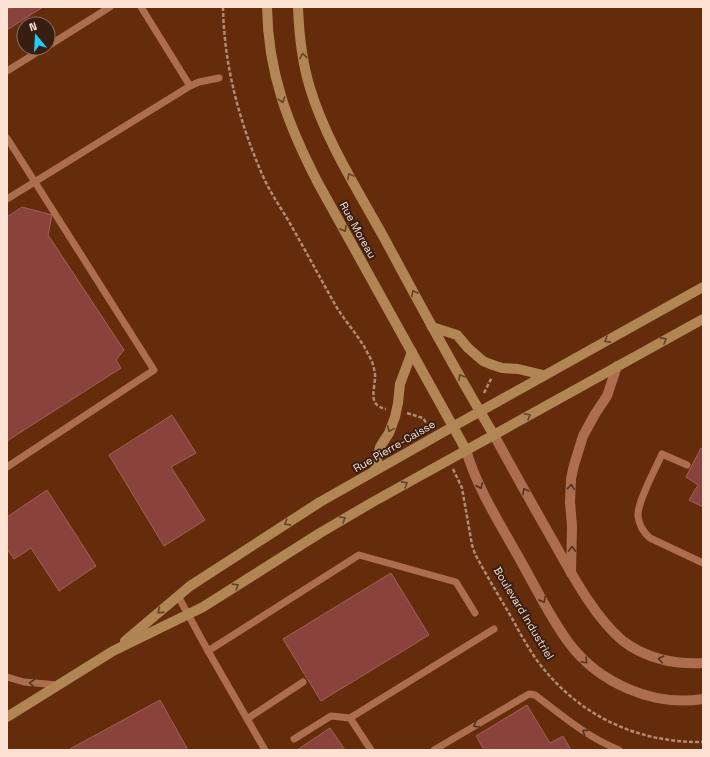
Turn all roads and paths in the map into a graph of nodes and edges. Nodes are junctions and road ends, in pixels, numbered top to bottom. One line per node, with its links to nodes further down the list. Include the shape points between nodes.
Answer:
1 (110, 7): 6 (lane)
2 (141, 7): 10 (lane)
3 (223, 7): 22 (path, via 225,48 231,82 262,174 336,306 372,360 375,402 381,408)
4 (267, 7): 17 (main road, Rue Moreau, one-way to 17, via 268,34 274,68 291,127 318,183)
5 (298, 7): 16 (main road, Rue Moreau, one-way to 5, via 321,119 309,87 300,38)
6 (56, 41)
7 (31, 56): 8 (lane)
8 (7, 71)
9 (219, 78): 10 (lane)
10 (190, 86): 12 (lane)
11 (7, 138): 12 (lane)
12 (34, 182): 13 (lane); 30 (lane, via 154,370)
13 (7, 199)
14 (703, 287): 20 (main road, Rue Pierre-Caisse, one-way to 20)
15 (703, 318): 18 (main road, Rue Pierre-Caisse, one-way to 15)
16 (432, 327): 20 (main road, via 458,335 472,352 490,364); 23 (main road, Rue Moreau, one-way to 16)
17 (412, 352): 25 (main road, Rue Moreau); 31 (main road, one-way to 31, via 400,384 395,417 380,447)
18 (617, 366): 27 (main road, Rue Pierre-Caisse, one-way to 18); 34 (street, one-way to 18, via 570,496 574,465 583,436 607,396)
19 (493, 375): 21 (path)
20 (543, 375): 23 (main road, Rue Pierre-Caisse)
21 (484, 393)
22 (390, 410)
23 (480, 411): 25 (main road, Rue Pierre-Caisse); 27 (main road, Rue Moreau)
24 (405, 413): 26 (path, via 423,418)
25 (454, 426): 28 (main road, Rue Moreau); 31 (main road, Rue Pierre-Caisse)
26 (429, 427)
27 (494, 435): 28 (main road, Rue Pierre-Caisse); 34 (street, one-way to 27)
28 (466, 450): 37 (main road, Rue Pierre-Caisse, one-way to 28, via 354,513); 45 (street, Boulevard Industriel, one-way to 45, via 489,504 560,631 575,650 602,675 636,692 659,699)
29 (687, 465): 33 (lane, via 662,454 641,501 639,523 650,538)
30 (7, 467)
31 (374, 470): 35 (main road, Rue Pierre-Caisse, one-way to 35, via 248,547)
32 (462, 488): 50 (path, Boulevard Industriel, via 475,554 529,648 554,681 585,708 619,726 653,737)
33 (703, 563)
34 (571, 573): 41 (street, one-way to 34, via 664,660 642,653 623,641 605,623)
35 (178, 596): 37 (lane); 39 (main road, Rue Pierre-Caisse, one-way to 39)
36 (475, 613): 40 (lane, via 456,582 359,555)
37 (188, 614): 39 (main road, Rue Pierre-Caisse); 40 (lane)
38 (494, 629): 47 (lane)
39 (113, 651): 44 (main road, Rue Pierre-Caisse)
40 (208, 651): 48 (lane)
41 (703, 663)
42 (7, 677): 44 (lane, one-way to 42, via 24,682)
43 (303, 682): 48 (lane)
44 (58, 685): 46 (main road, Rue Pierre-Caisse)
45 (703, 699)
46 (7, 717)
47 (350, 718): 49 (lane, via 331,716); 52 (lane)
48 (247, 719): 51 (lane)
49 (294, 739)
50 (703, 742)
51 (265, 750)
52 (371, 750)
53 (434, 750): 54 (lane, one-way to 53, via 584,732 535,695 529,694)
54 (619, 750)

